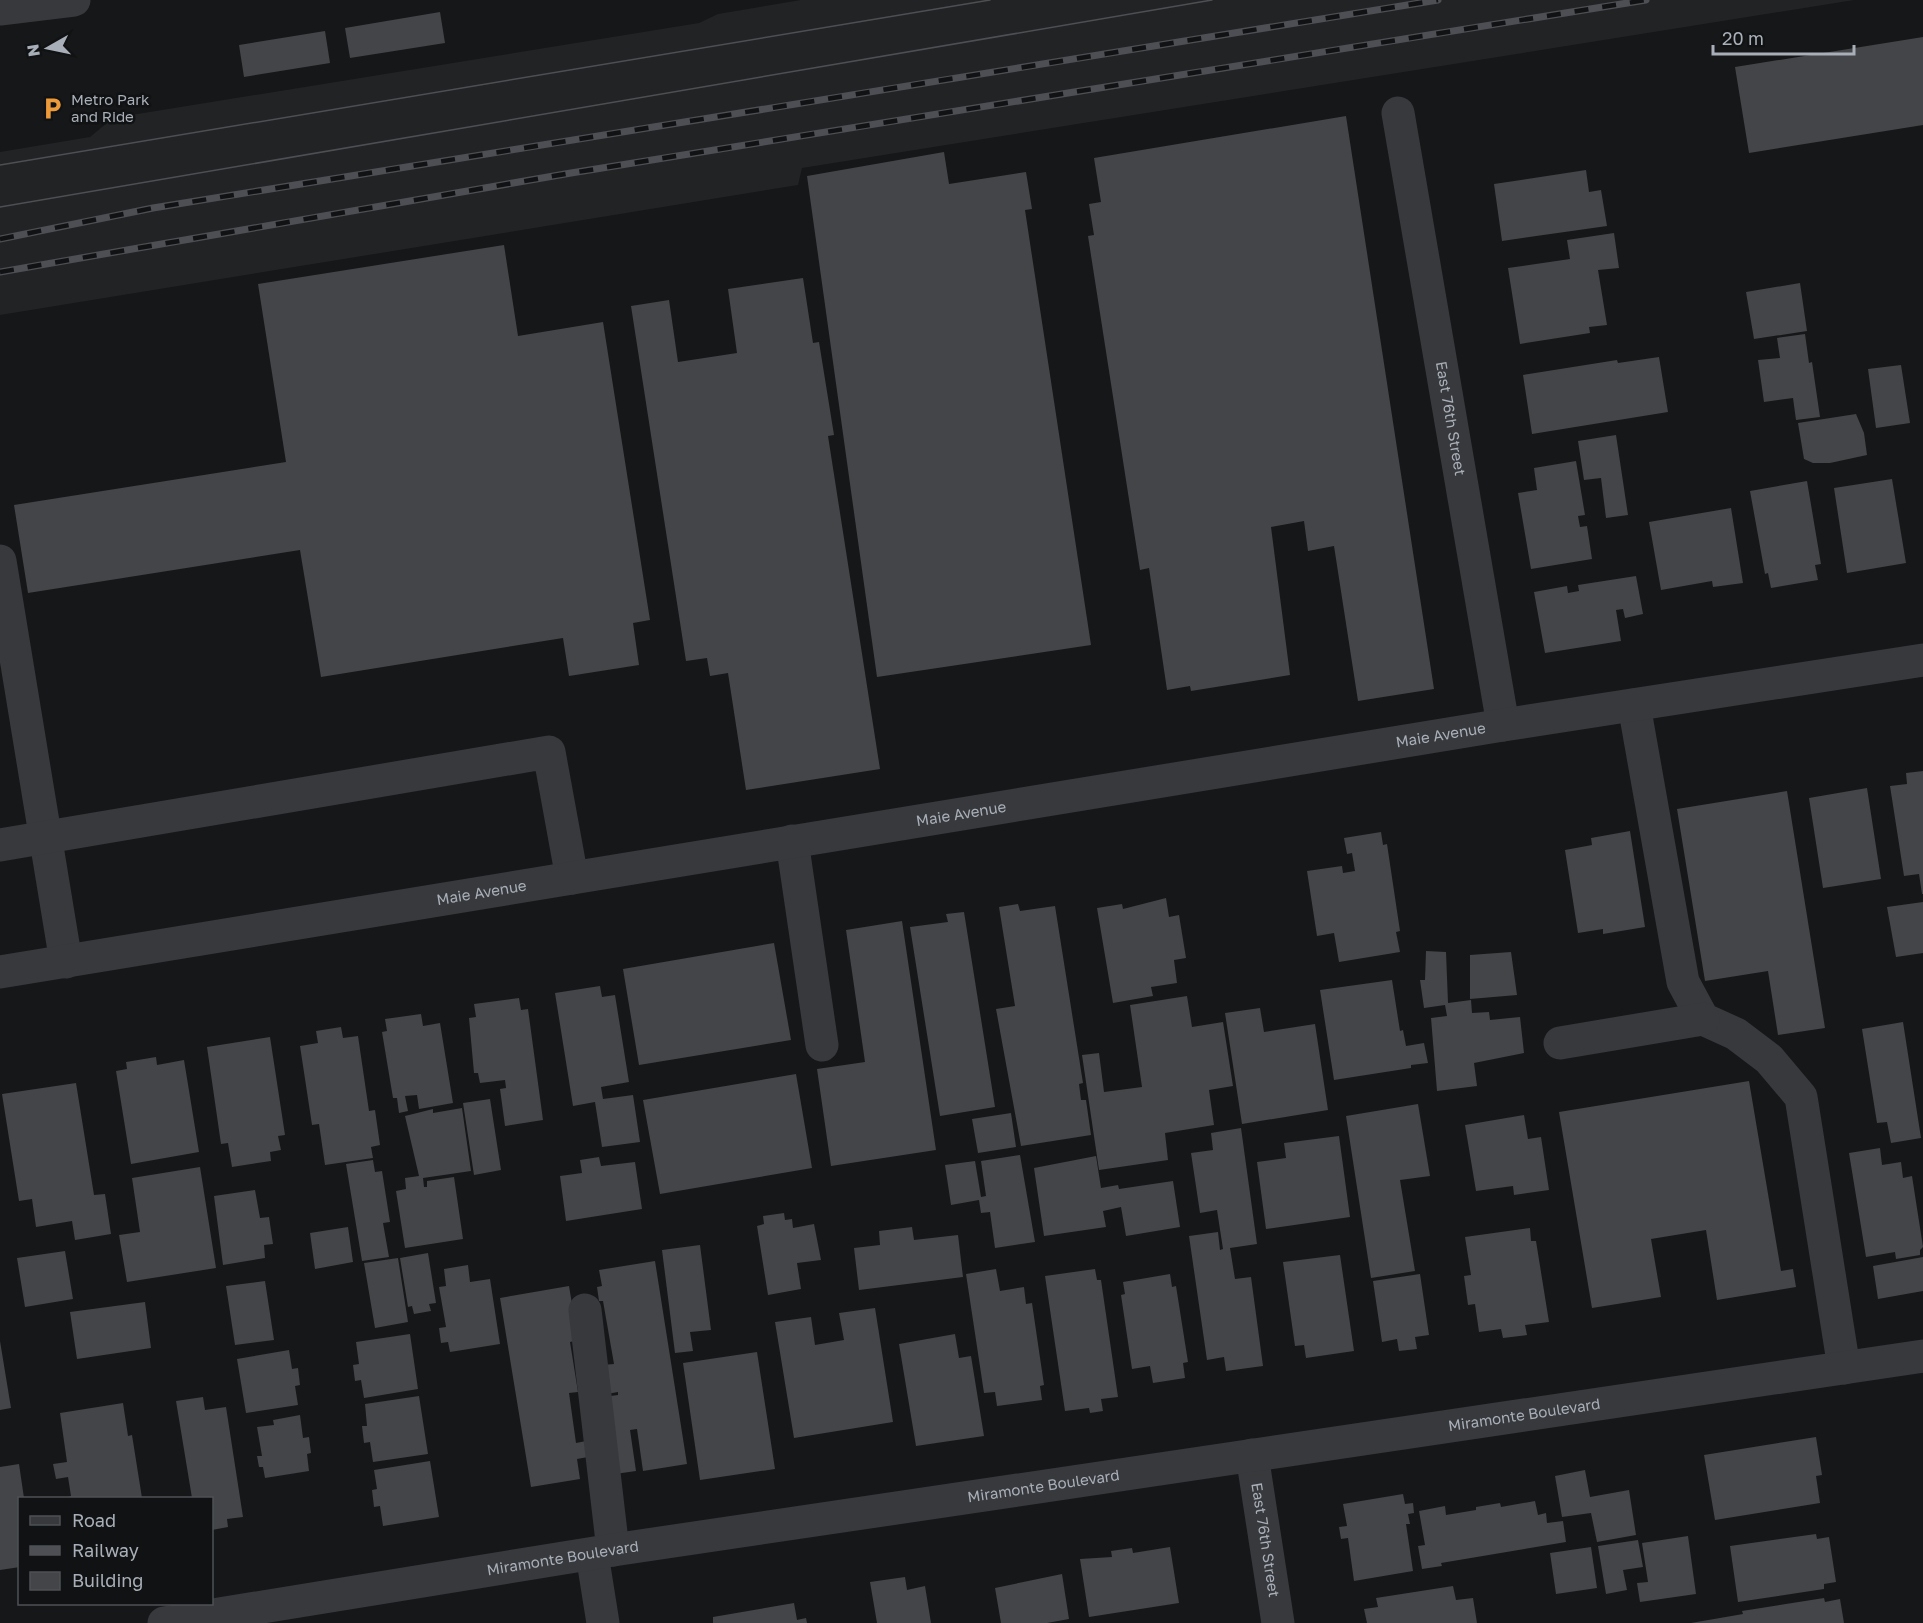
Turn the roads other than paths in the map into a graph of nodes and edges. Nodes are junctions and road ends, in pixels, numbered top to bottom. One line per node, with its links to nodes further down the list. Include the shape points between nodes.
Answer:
1 (74, 0): 2 (street)
2 (0, 9)
3 (1398, 114): 7 (street, East 76th Street)
4 (0, 561): 8 (street)
5 (1923, 660): 6 (street, Maie Avenue)
6 (1634, 705): 7 (street, Maie Avenue); 14 (street, via 1683,982)
7 (1503, 725): 9 (street, Maie Avenue)
8 (45, 838): 10 (street); 11 (street, via 549,752); 12 (street)
9 (792, 841): 11 (street, Maie Avenue); 16 (street)
10 (0, 845)
11 (572, 878): 12 (street, Maie Avenue)
12 (66, 962): 13 (street, Maie Avenue)
13 (0, 972)
14 (1703, 1019): 15 (street); 19 (street, via 1736,1034 1769,1059 1801,1097)
15 (1560, 1043)
16 (822, 1045)
17 (585, 1310): 21 (street)
18 (1922, 1364): 19 (street, Miramonte Boulevard)
19 (1844, 1368): 20 (street, Miramonte Boulevard)
20 (1252, 1455): 21 (street, Miramonte Boulevard); 25 (street, East 76th Street)
21 (602, 1552): 22 (street, Miramonte Boulevard); 24 (street)
22 (212, 1619): 23 (street, Miramonte Boulevard)
23 (164, 1623)
24 (603, 1623)
25 (1278, 1623)

